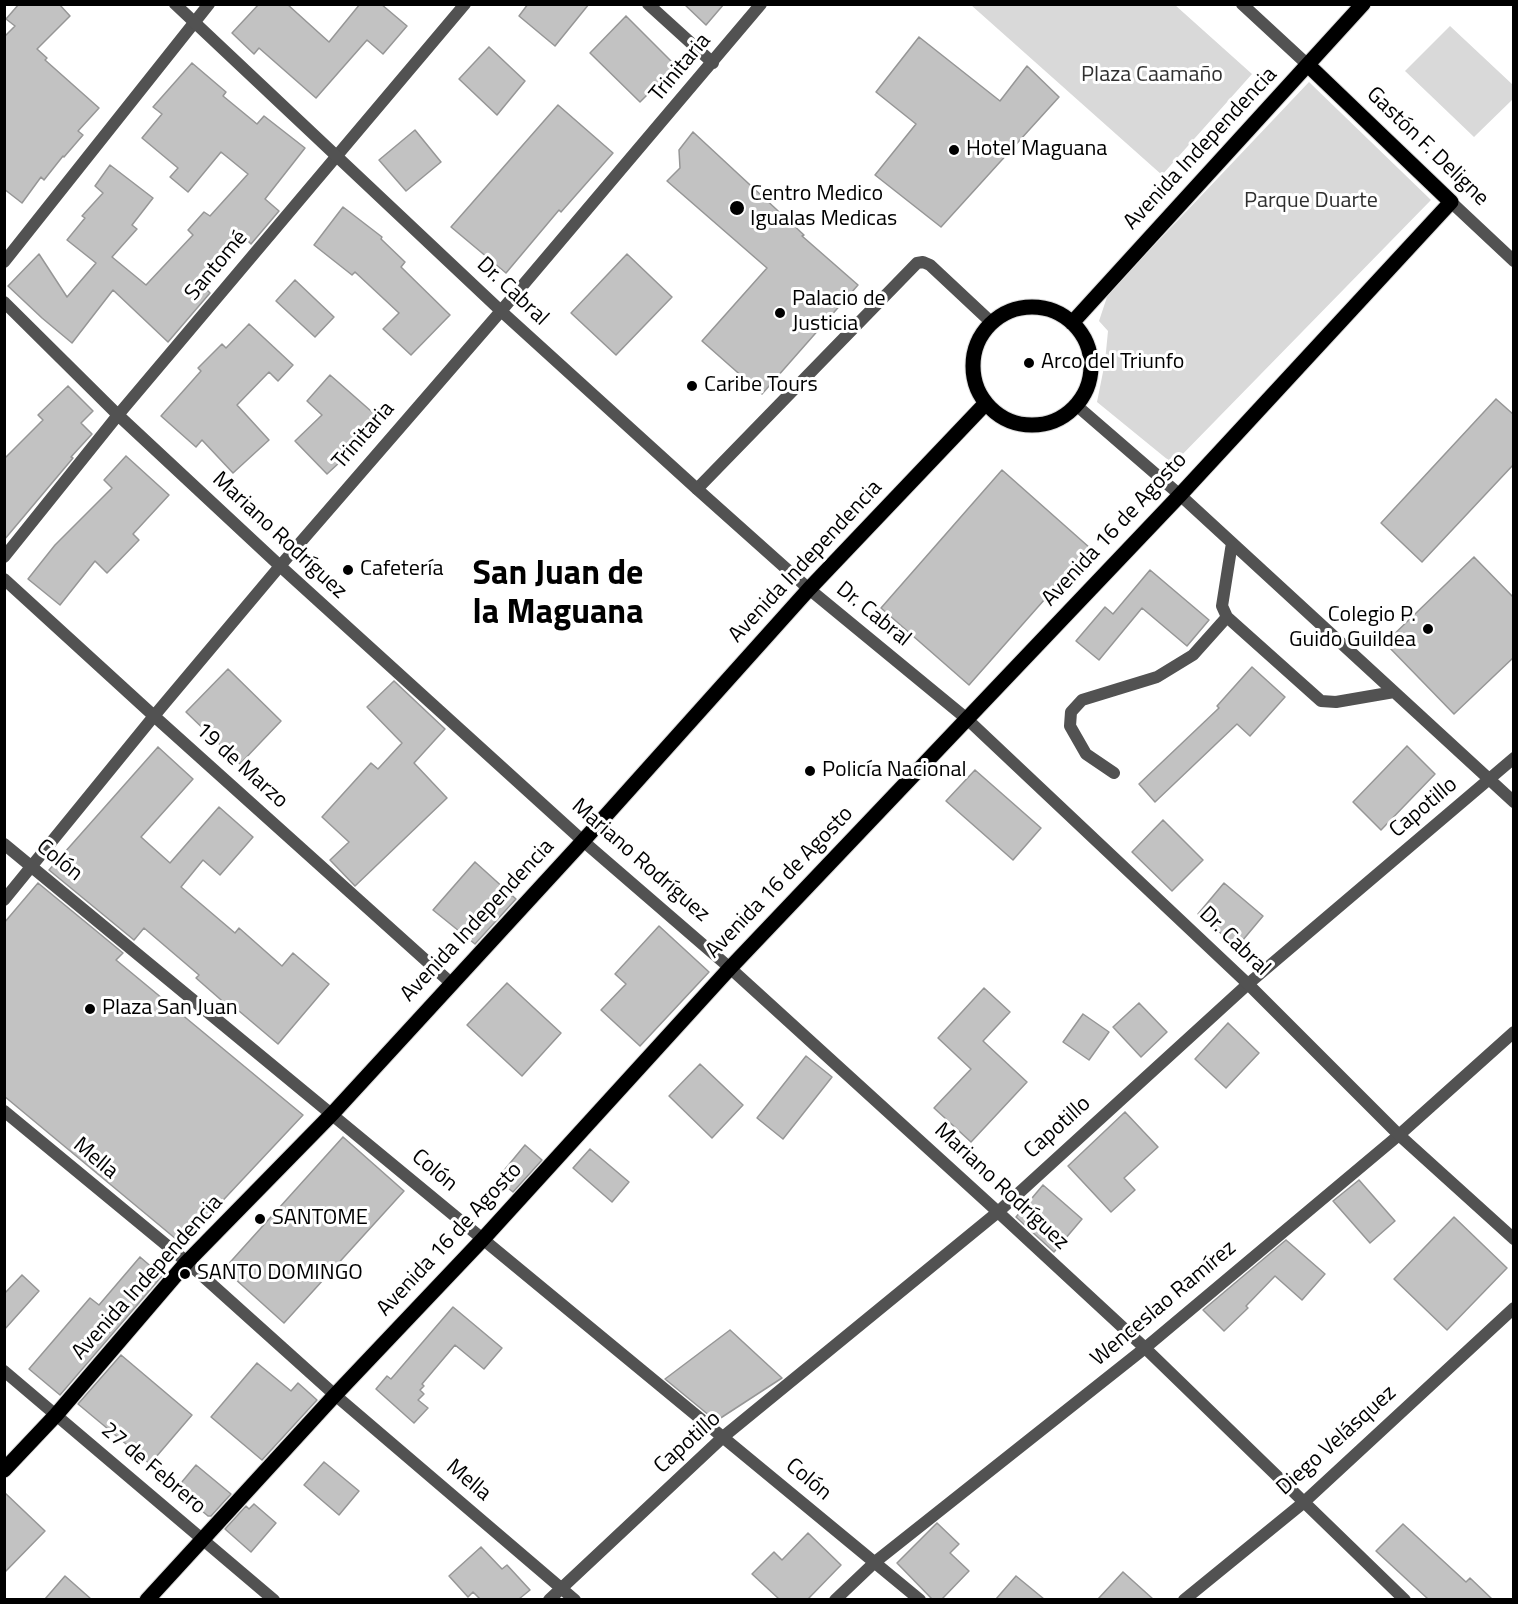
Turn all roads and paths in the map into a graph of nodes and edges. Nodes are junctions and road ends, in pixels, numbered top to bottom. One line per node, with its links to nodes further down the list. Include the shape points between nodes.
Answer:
1 (175, 4): 8 (street, Dr. Cabral)
2 (210, 4): 8 (street)
3 (465, 4): 11 (street, Santomé)
4 (648, 4): 9 (street)
5 (761, 4): 9 (street, Trinitaria)
6 (1242, 4): 10 (street)
7 (1363, 4): 10 (main road, Avenida Independencia)
8 (194, 24): 11 (street, Dr. Cabral); 14 (street)
9 (713, 63): 16 (street, Trinitaria)
10 (1309, 66): 12 (main road, Gastón F. Deligne); 17 (main road, Avenida Independencia)
11 (338, 157): 16 (street, Dr. Cabral); 21 (street, Santomé)
12 (1451, 202): 13 (street, Gastón F. Deligne); 23 (main road, Avenida 16 de Agosto)
13 (1514, 261)
14 (4, 262)
15 (4, 302): 21 (street, Mariano Rodríguez)
16 (501, 311): 22 (street, Dr. Cabral); 26 (street, Trinitaria)
17 (1072, 322): 18 (main road, via 1041,307 1006,313); 20 (main road, via 1084,337 1091,372)
18 (992, 323): 19 (main road, via 981,337 973,371); 22 (street, via 930,265 917,262)
19 (986, 403): 20 (main road, via 1001,416 1020,424 1041,424 1060,418); 28 (main road, Avenida Independencia)
20 (1076, 405): 23 (street)
21 (118, 415): 25 (street, Santomé); 26 (street, Mariano Rodríguez)
22 (697, 489): 28 (street, Dr. Cabral)
23 (1180, 495): 24 (street); 32 (main road, Avenida 16 de Agosto)
24 (1232, 543): 29 (street, via 1222,606); 30 (street)
25 (4, 557)
26 (279, 566): 31 (street, Trinitaria); 37 (street, Mariano Rodríguez)
27 (4, 579): 31 (street, 19 de Marzo)
28 (808, 590): 32 (street, Dr. Cabral); 37 (main road, Avenida Independencia)
29 (1227, 617): 30 (street, via 1321,701); 34 (street, via 1193,655 1157,677 1082,700 1071,712 1070,726 1086,754)
30 (1394, 692): 35 (street)
31 (154, 716): 39 (street, Trinitaria); 42 (street, 19 de Marzo)
32 (967, 719): 41 (main road, Avenida 16 de Agosto); 43 (street, Dr. Cabral)
33 (1514, 758): 35 (street, Capotillo)
34 (1114, 773)
35 (1490, 779): 36 (street); 43 (street, Capotillo)
36 (1514, 802)
37 (583, 841): 41 (street, Mariano Rodríguez); 42 (main road, Avenida Independencia)
38 (4, 844): 39 (street, Colón)
39 (32, 866): 40 (street, Trinitaria); 46 (street, Colón)
40 (4, 900)
41 (730, 968): 48 (street, Mariano Rodríguez); 49 (main road, Avenida 16 de Agosto)
42 (452, 983): 46 (main road, Avenida Independencia)
43 (1248, 984): 47 (street, Dr. Cabral); 48 (street, Capotillo)
44 (1514, 1032): 47 (street, Wenceslao Ramírez)
45 (4, 1111): 51 (street, Mella)
46 (333, 1113): 49 (street, Colón); 51 (main road, Avenida Independencia)
47 (1399, 1135): 50 (street, Dr. Cabral); 53 (street, Wenceslao Ramírez)
48 (998, 1212): 53 (street, Mariano Rodríguez); 57 (street, Capotillo)
49 (483, 1239): 55 (main road, Avenida 16 de Agosto); 57 (street, Colón)
50 (1514, 1239)
51 (187, 1262): 55 (street, Mella); 56 (main road, Avenida Independencia)
52 (1514, 1308): 59 (street, Diego Velásquez)
53 (1145, 1348): 59 (street, Mariano Rodríguez); 61 (street, Wenceslao Ramírez)
54 (4, 1371): 56 (street, 27 de Febrero)
55 (335, 1395): 60 (main road, Avenida 16 de Agosto); 62 (street, Mella)
56 (56, 1414): 58 (main road, Avenida Independencia); 60 (street, 27 de Febrero)
57 (723, 1437): 61 (street, Colón); 62 (street, Capotillo)
58 (4, 1470)
59 (1303, 1503): 69 (street, Diego Velásquez); 70 (street, Mariano Rodríguez)
60 (202, 1538): 63 (main road, Avenida 16 de Agosto); 64 (street, 27 de Febrero)
61 (875, 1562): 67 (street, Wenceslao Ramírez); 68 (street, Colón)
62 (562, 1588): 65 (street, Capotillo); 66 (street, Mella)
63 (147, 1599)
64 (274, 1599)
65 (549, 1599)
66 (575, 1599)
67 (835, 1599)
68 (920, 1599)
69 (1185, 1599)
70 (1405, 1599)

